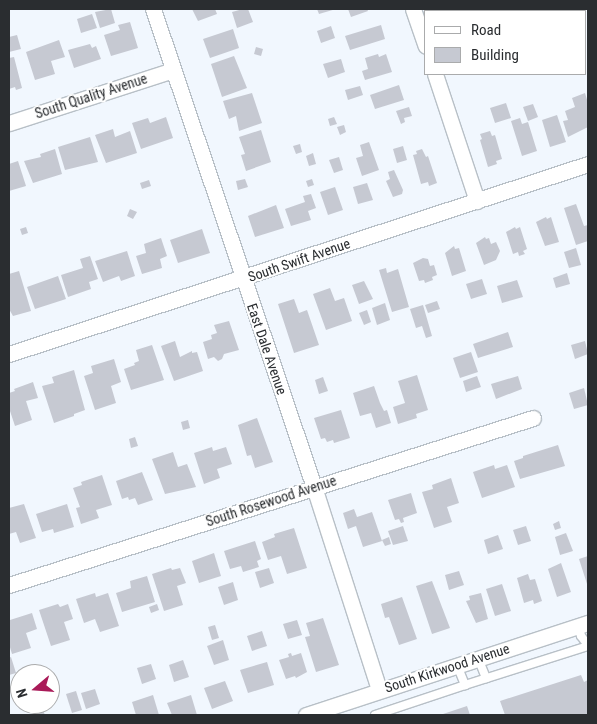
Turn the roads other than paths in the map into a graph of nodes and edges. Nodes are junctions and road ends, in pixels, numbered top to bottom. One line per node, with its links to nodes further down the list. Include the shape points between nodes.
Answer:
1 (154, 9): 4 (street, East Dale Avenue)
2 (413, 9): 3 (street)
3 (424, 40)
4 (173, 70): 6 (street, South Quality Avenue); 9 (street, East Dale Avenue)
5 (435, 75): 8 (street)
6 (9, 123)
7 (588, 164): 8 (street, South Swift Avenue)
8 (477, 200): 9 (street, South Swift Avenue)
9 (243, 279): 10 (street, South Swift Avenue); 12 (street, East Dale Avenue)
10 (9, 354)
11 (533, 418): 12 (street, South Rosewood Avenue)
12 (314, 487): 13 (street, South Rosewood Avenue); 20 (street, East Dale Avenue)
13 (9, 585)
14 (583, 624): 15 (lane, via 581,636); 16 (street, South Kirkwood Avenue)
15 (588, 645): 18 (lane)
16 (478, 658): 17 (street, South Kirkwood Avenue); 18 (lane)
17 (457, 665): 19 (lane); 20 (street, South Kirkwood Avenue)
18 (486, 678): 19 (lane)
19 (465, 685): 22 (lane)
20 (378, 690): 21 (street, South Kirkwood Avenue)
21 (306, 715)
22 (375, 715)

